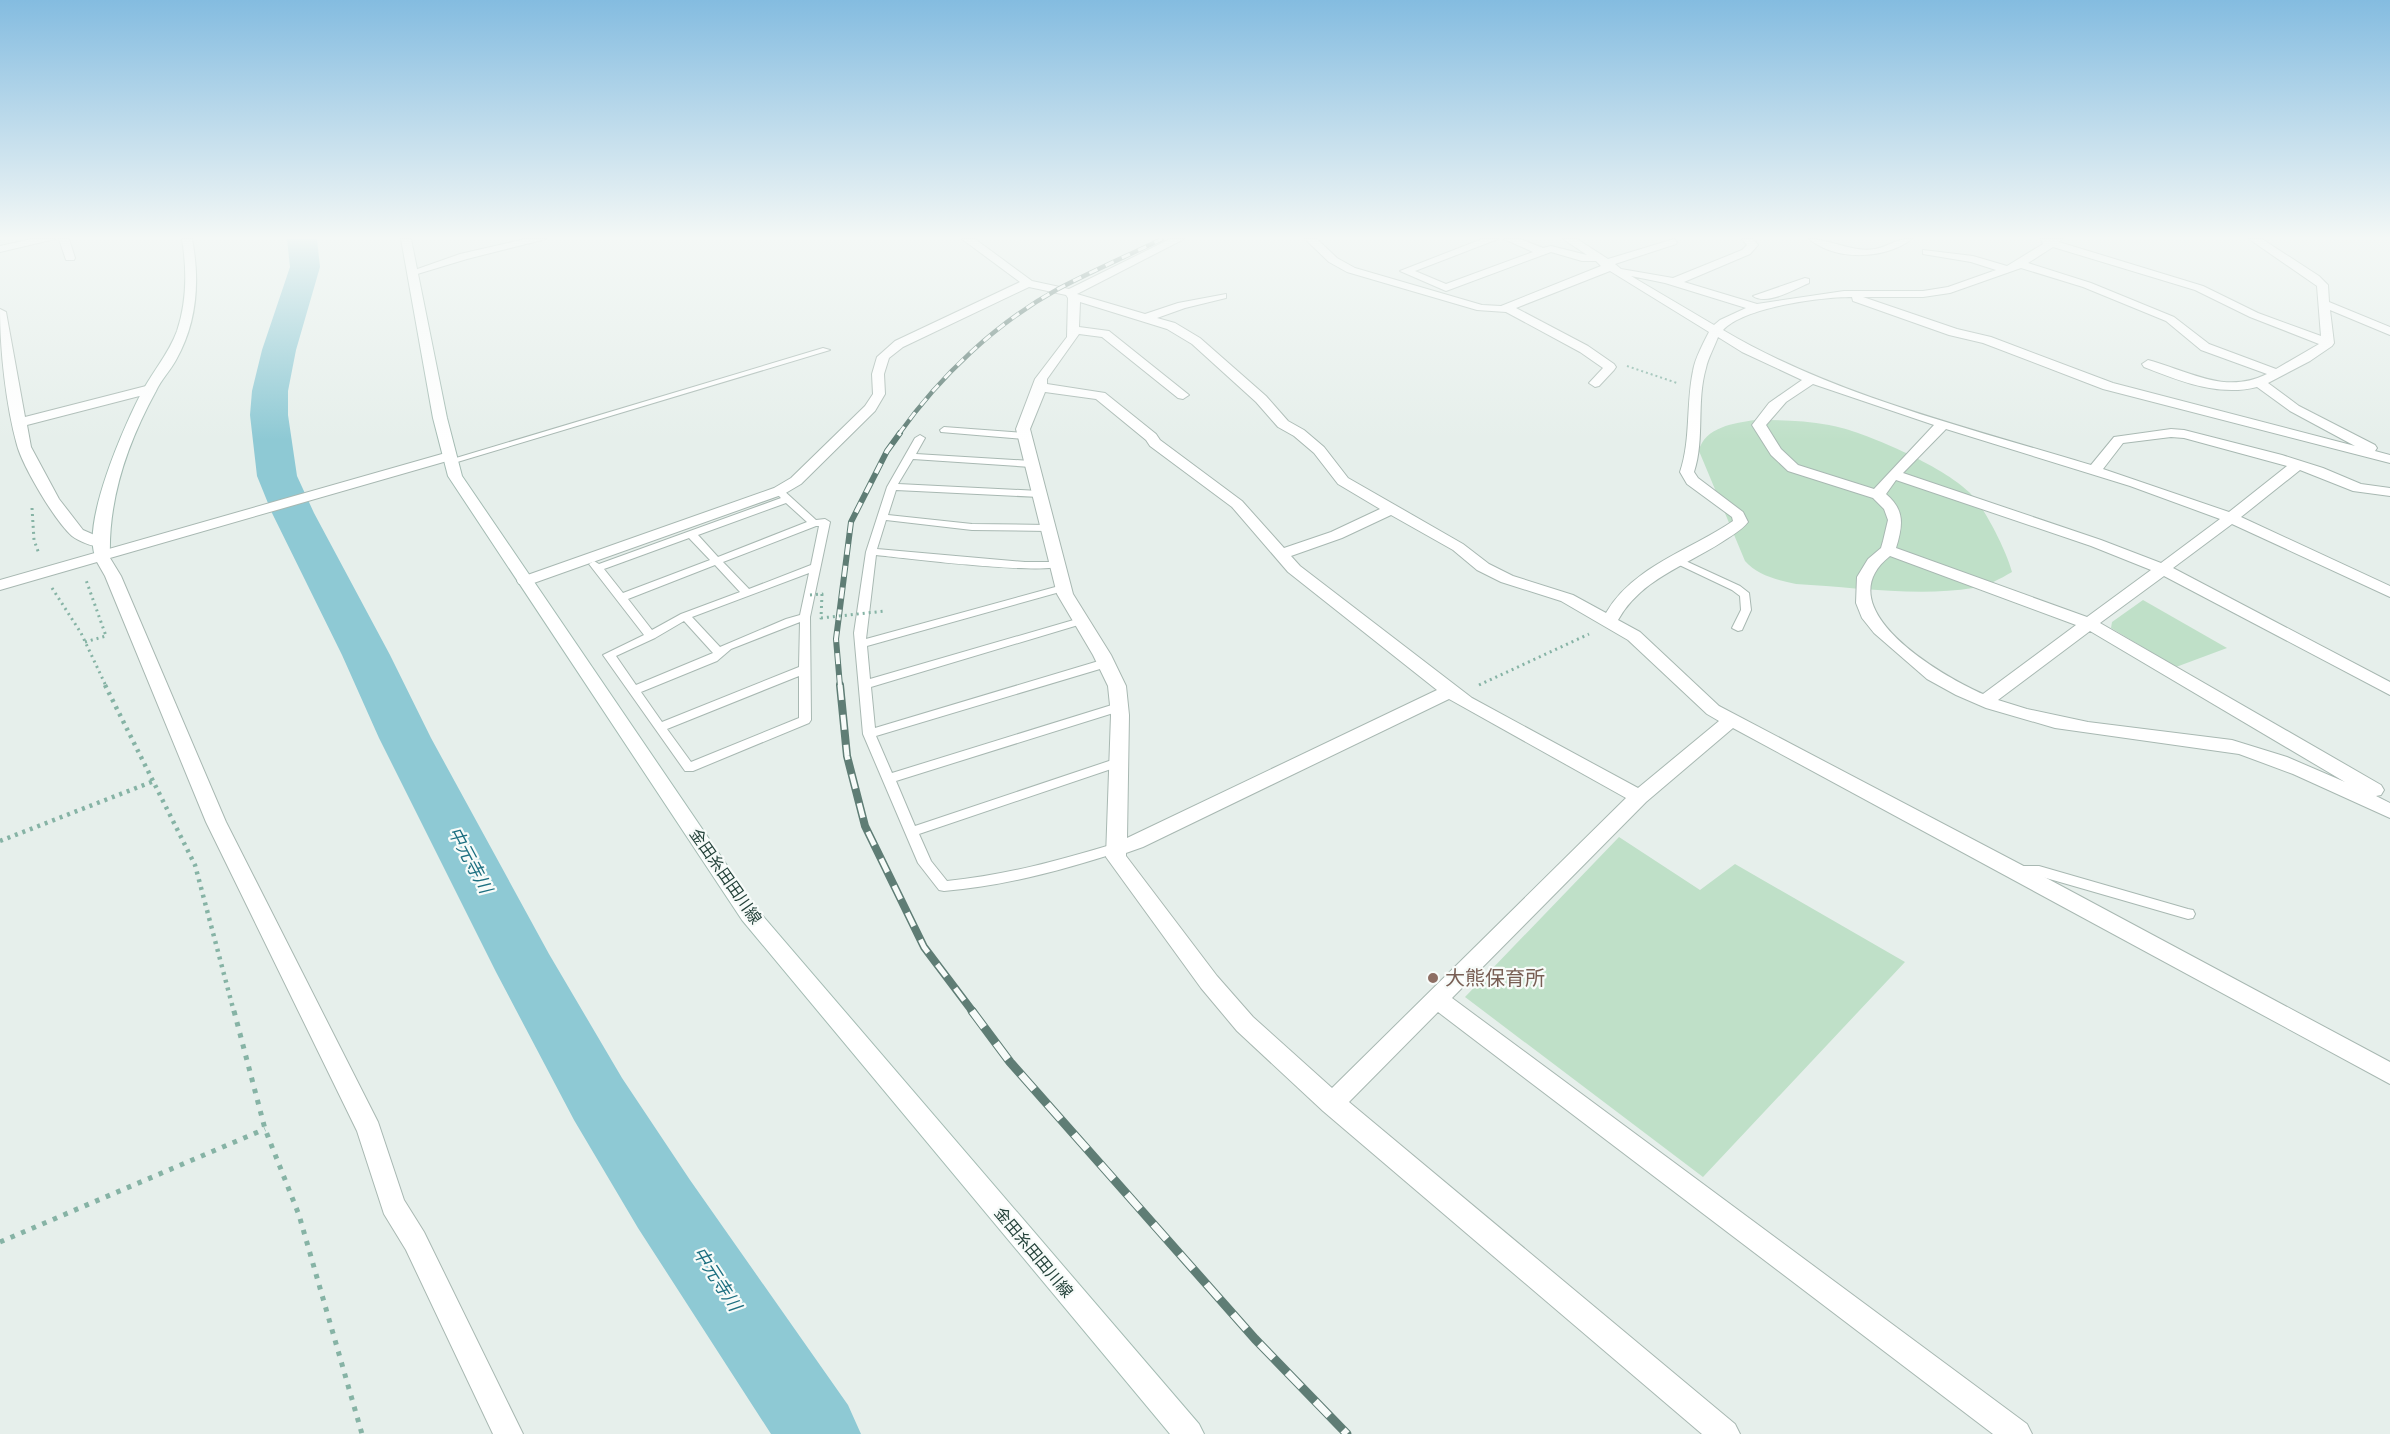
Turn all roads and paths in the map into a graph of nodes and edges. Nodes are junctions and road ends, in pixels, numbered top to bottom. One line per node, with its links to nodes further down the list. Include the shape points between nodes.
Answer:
1 (188, 306): 33 (street, via 183,333)
2 (420, 306): 43 (street, 金田糸田田川線)
3 (980, 306): 52 (street, via 900,344 883,357 878,374 879,394 870,408)
4 (1073, 306): 21 (street)
5 (1107, 306): 20 (street)
6 (1177, 306): 20 (street)
7 (1472, 306): 17 (street)
8 (1511, 306): 17 (street)
9 (1674, 306): 22 (street)
10 (1750, 306): 18 (street)
11 (1770, 306): 18 (street)
12 (1878, 306): 42 (street, via 1987,340 2108,386)
13 (2138, 306): 28 (street, via 2170,319 2205,347)
14 (2236, 306): 24 (street)
15 (2325, 306): 24 (street)
16 (2330, 306): 23 (street)
17 (1506, 308): 26 (street)
18 (1757, 308): 22 (street, via 1724,322)
19 (0, 312): 36 (street)
20 (1146, 318): 54 (street, via 1171,326 1196,341 1261,399 1282,424 1319,450 1342,481)
21 (1074, 330): 32 (street, via 1073,337 1041,379); 35 (street, via 1105,334)
22 (1715, 331): 29 (street); 34 (street, via 1699,369)
23 (2390, 331)
24 (2328, 343): 28 (street)
25 (826, 350): 43 (lane)
26 (1603, 362): 31 (street, via 1611,368); 34 (path, via 1616,362)
27 (2148, 364): 30 (street, via 2225,387)
28 (2277, 373): 30 (street)
29 (1812, 380): 37 (street); 53 (street, via 1762,416 1759,425 1776,452 1794,468)
30 (2260, 382): 42 (street, via 2290,405)
31 (1595, 383)
32 (1041, 387): 39 (street, via 1023,429); 63 (street, via 1089,393 1109,401 1155,443 1237,504)
33 (150, 389): 36 (street); 62 (street, via 112,478)
34 (1697, 390): 65 (street, via 1693,455 1687,472 1692,481 1738,515 1741,522)
35 (1183, 395)
36 (19, 423): 48 (street, via 24,447)
37 (1943, 424): 46 (street); 47 (street)
38 (944, 429): 39 (lane)
39 (1024, 436): 44 (street)
40 (920, 438): 41 (lane)
41 (909, 456): 44 (lane); 49 (lane)
42 (2390, 458)
43 (444, 459): 62 (street, via 127,550); 71 (street, 金田糸田田川線)
44 (1032, 464): 51 (street)
45 (2297, 465): 46 (street, via 2171,433 2119,440); 50 (street, via 2358,488); 56 (street)
46 (2093, 471): 56 (street)
47 (1894, 475): 53 (street); 70 (street)
48 (41, 479): 62 (street, via 52,500); 64 (path, via 32,506 34,540)
49 (892, 487): 51 (lane); 55 (lane)
50 (2390, 492)
51 (1039, 494): 58 (street)
52 (783, 495): 57 (lane); 59 (lane); 67 (street)
53 (1878, 495): 60 (street, via 1892,506 1896,517)
54 (1391, 508): 63 (street, via 1360,526); 83 (street, via 1458,547 1483,567 1567,598)
55 (882, 517): 58 (lane, via 972,526); 61 (lane)
56 (2231, 518): 70 (street); 75 (street)
57 (814, 523): 66 (lane); 69 (lane, via 825,522)
58 (1048, 528): 68 (street)
59 (692, 534): 66 (lane); 67 (lane)
60 (1888, 550): 84 (street); 96 (street, via 1876,558 1863,580 1862,599 1871,620 1918,666)
61 (871, 552): 68 (lane); 88 (lane)
62 (97, 554): 73 (street); 87 (path, via 86,580 105,636); 118 (street, via 113,576 216,822 369,1130 393,1205 415,1241)
63 (1279, 554): 95 (street, via 1359,622)
64 (40, 556)
65 (1677, 560): 83 (street, via 1640,582 1614,609); 85 (lane, via 1745,595 1746,610)
66 (718, 561): 76 (lane); 78 (lane)
67 (594, 563): 71 (street); 78 (lane)
68 (1057, 565): 74 (street)
69 (816, 567): 76 (lane); 77 (lane)
70 (2163, 569): 84 (street); 93 (street)
71 (525, 581): 119 (street, 金田糸田田川線, via 749,914)
72 (49, 583): 87 (path)
73 (0, 585)
74 (1063, 588): 82 (street); 88 (lane)
75 (2390, 592)
76 (747, 593): 80 (lane)
77 (810, 596): 79 (path, bridge, via 822,594 821,618); 81 (lane)
78 (621, 598): 86 (lane)
79 (885, 611)
80 (685, 616): 86 (lane); 89 (lane)
81 (806, 617): 89 (lane, via 769,629); 91 (lane)
82 (1081, 621): 90 (street); 92 (lane)
83 (1610, 622): 95 (path); 98 (street, via 1634,636 1713,710)
84 (2089, 624): 96 (street); 104 (street)
85 (1738, 628)
86 (651, 636): 94 (lane, via 609,655)
87 (85, 642): 103 (path)
88 (861, 644): 92 (lane)
89 (719, 653): 94 (lane)
90 (1106, 663): 97 (street, via 1117,686); 100 (lane)
91 (805, 669): 99 (lane); 99 (lane, via 805,720 688,768)
92 (864, 685): 100 (lane)
93 (2390, 689)
94 (634, 690): 99 (lane)
95 (1453, 693): 105 (street); 109 (street)
96 (1985, 701): 104 (street, via 2004,710 2068,725 2243,749 2310,774)
97 (1119, 707): 101 (street); 102 (lane)
98 (1731, 721): 105 (street); 110 (street)
99 (660, 727)
100 (869, 734): 102 (lane)
101 (1119, 762): 107 (lane); 109 (street)
102 (889, 779): 107 (lane)
103 (154, 781): 108 (path); 115 (path, via 195,865)
104 (2375, 790): 106 (street)
105 (1639, 798): 112 (street)
106 (2390, 811)
107 (911, 832): 109 (lane, via 925,863 944,886 1062,867)
108 (0, 841)
109 (1117, 849): 114 (street, via 1116,857 1209,982 1245,1024)
110 (2018, 871): 111 (lane, via 2039,871); 113 (street)
111 (2188, 914)
112 (1437, 999): 114 (street); 121 (street)
113 (2390, 1074)
114 (1332, 1103): 120 (street)
115 (265, 1129): 116 (path); 117 (path, via 299,1215)
116 (0, 1242)
117 (362, 1434)
118 (508, 1434)
119 (1189, 1434)
120 (1725, 1434)
121 (2017, 1434)

